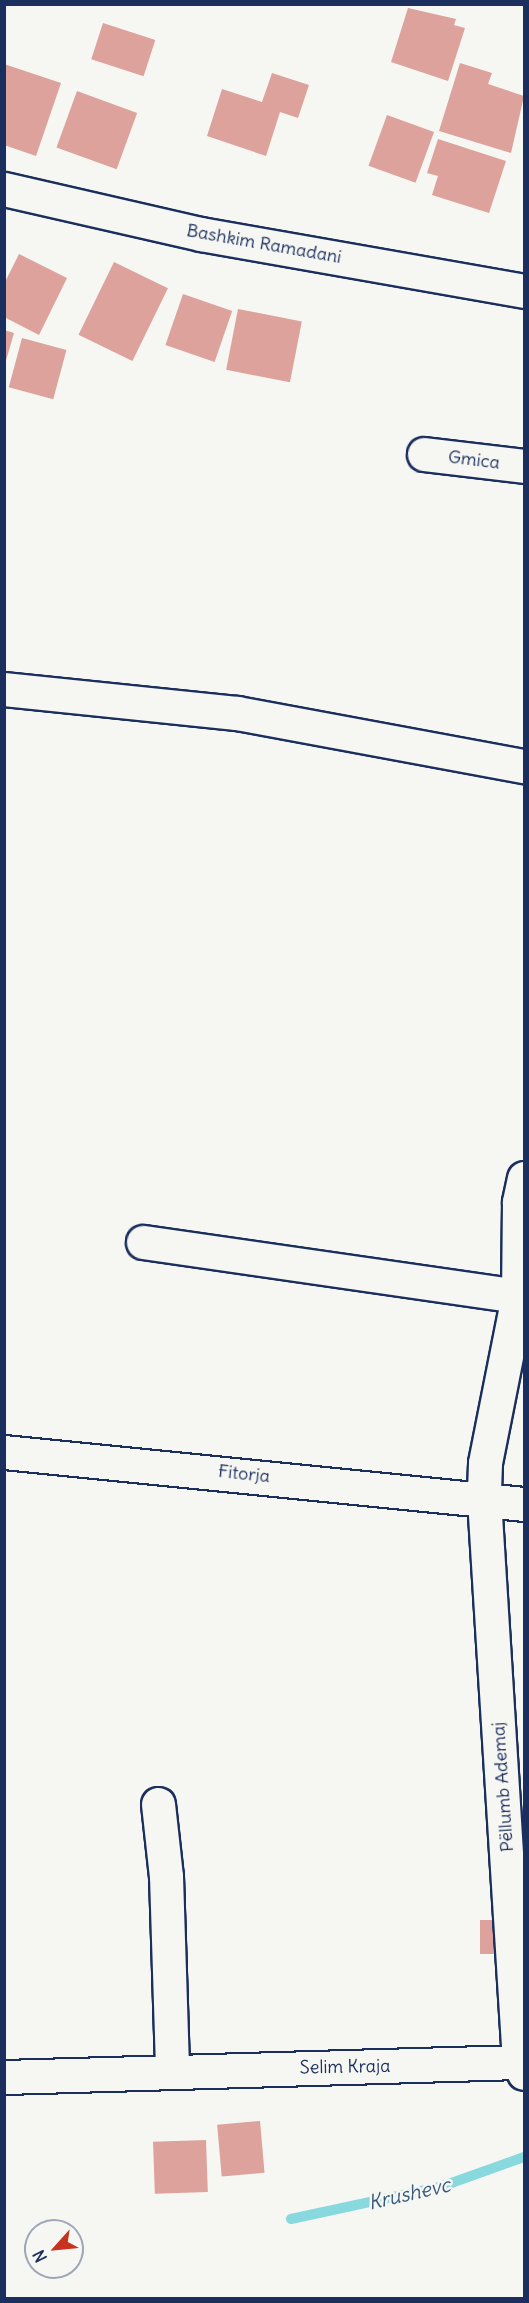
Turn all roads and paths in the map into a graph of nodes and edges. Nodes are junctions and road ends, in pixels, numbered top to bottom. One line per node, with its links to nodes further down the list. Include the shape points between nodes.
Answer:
1 (4, 189): 2 (street, Bashkim Ramadani, via 201,234)
2 (525, 291)
3 (424, 454): 4 (street, Gmica)
4 (525, 466)
5 (4, 689): 6 (street, via 237,713)
6 (525, 765)
7 (522, 1190): 9 (street)
8 (143, 1242): 9 (street)
9 (518, 1296): 11 (street, via 485,1463)
10 (4, 1452): 11 (street, Fitorja)
11 (484, 1499): 12 (street, Fitorja); 14 (street, Pëllumb Ademaj)
12 (525, 1504)
13 (158, 1804): 15 (street, via 166,1876)
14 (522, 2068): 15 (street, Selim Kraja)
15 (172, 2071): 16 (street, Selim Kraja)
16 (4, 2077)

